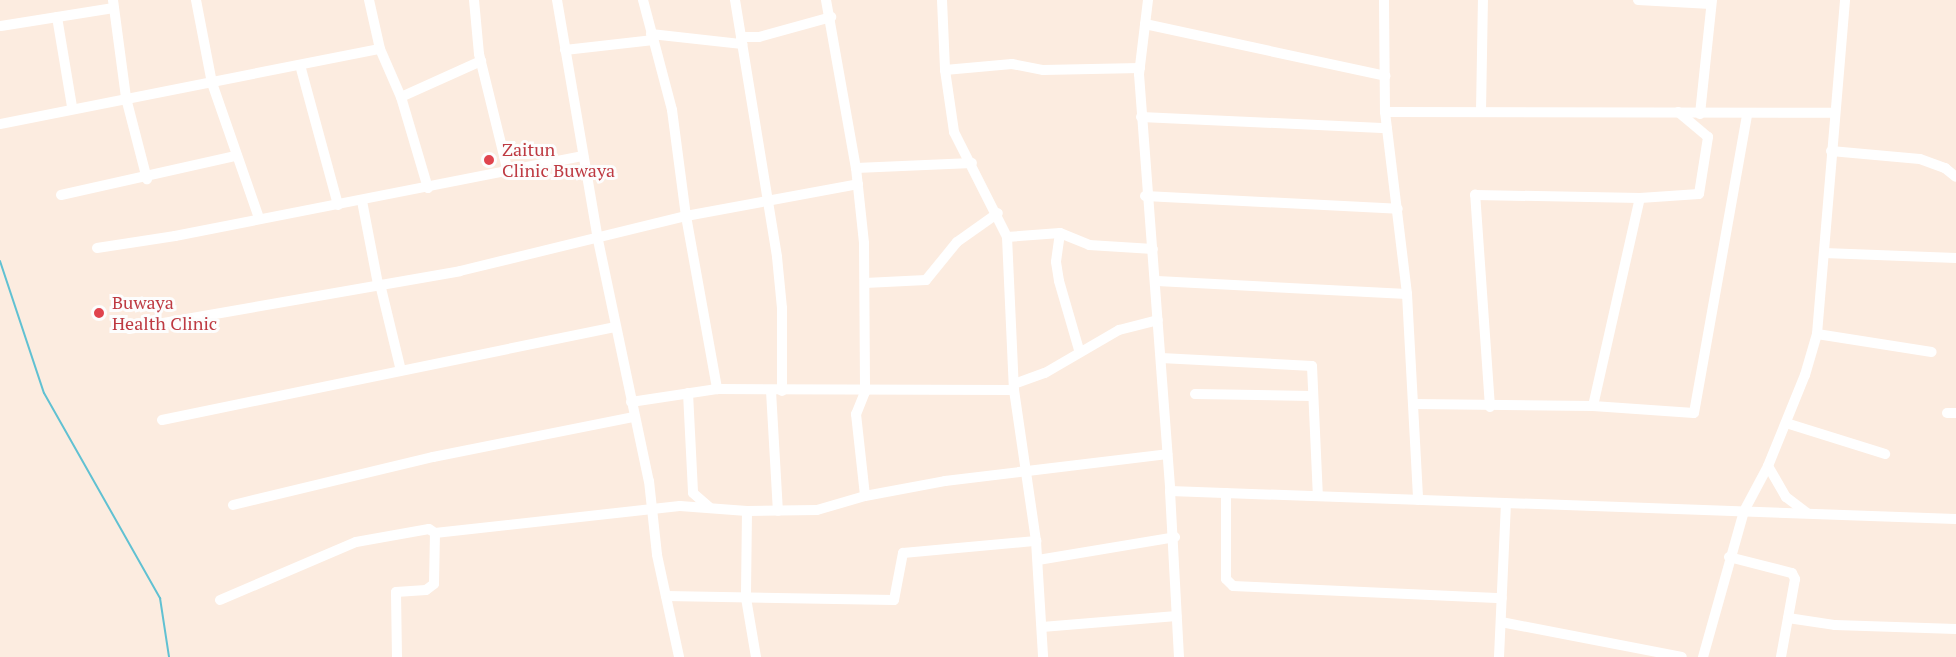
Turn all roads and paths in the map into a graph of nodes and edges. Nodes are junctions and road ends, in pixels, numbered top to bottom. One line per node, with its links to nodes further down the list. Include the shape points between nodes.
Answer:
1 (196, 0): 30 (street)
2 (369, 0): 23 (street)
3 (474, 0): 25 (street)
4 (556, 0): 24 (street)
5 (643, 0): 21 (street)
6 (735, 0): 22 (street)
7 (826, 0): 18 (street)
8 (942, 0): 28 (street)
9 (1148, 0): 19 (street)
10 (1371, 0): 15 (street)
11 (1483, 0): 34 (street)
12 (1638, 0): 14 (street)
13 (1845, 0): 37 (street)
14 (1712, 2): 38 (street)
15 (1384, 3): 29 (street)
16 (113, 4): 17 (street); 32 (street)
17 (57, 16): 20 (street); 33 (street)
18 (831, 17): 22 (street); 47 (street)
19 (1145, 24): 27 (street); 29 (street)
20 (1, 26)
21 (652, 37): 22 (street); 24 (street); 61 (street, via 672,110)
22 (742, 40): 56 (street)
23 (380, 49): 26 (street); 31 (street)
24 (566, 50): 45 (street)
25 (481, 62): 31 (street); 48 (street)
26 (300, 65): 30 (street); 58 (street)
27 (1140, 69): 28 (street, via 1043,70 1012,64); 40 (street)
28 (945, 70): 46 (street, via 954,132)
29 (1385, 76): 35 (street)
30 (212, 83): 32 (street); 44 (street)
31 (401, 97): 52 (street)
32 (126, 98): 33 (street); 50 (street)
33 (72, 107): 41 (street)
34 (1481, 111): 35 (street); 36 (street)
35 (1385, 112): 42 (street)
36 (1678, 112): 38 (street); 55 (street, via 1708,136 1699,194)
37 (1834, 113): 39 (street); 43 (street)
38 (1700, 114): 39 (street)
39 (1747, 114): 91 (street, via 1694,413)
40 (1141, 117): 42 (street); 54 (street)
41 (0, 124)
42 (1387, 128): 59 (street)
43 (1831, 151): 49 (street, via 1920,159 1946,168); 68 (street)
44 (236, 156): 50 (street); 62 (street)
45 (583, 156): 48 (street); 65 (street)
46 (972, 163): 47 (street); 60 (street)
47 (856, 168): 51 (street)
48 (508, 172): 52 (street)
49 (1956, 177)
50 (147, 179): 53 (street)
51 (858, 184): 56 (street); 71 (street)
52 (428, 188): 57 (street)
53 (61, 195)
54 (1145, 196): 59 (street); 67 (street)
55 (1640, 198): 91 (street); 92 (street, via 1475,195)
56 (767, 199): 61 (street); 84 (street, via 782,308)
57 (362, 201): 58 (street); 72 (street)
58 (338, 204): 62 (street)
59 (1398, 209): 73 (street)
60 (998, 213): 64 (street); 71 (street, via 957,242 926,280)
61 (686, 216): 65 (street); 83 (street)
62 (259, 218): 66 (street)
63 (1060, 233): 64 (street); 67 (street, via 1089,244); 78 (street, via 1056,262 1059,281)
64 (1007, 237): 82 (street)
65 (598, 240): 72 (street); 75 (street)
66 (97, 248)
67 (1153, 249): 70 (street)
68 (1824, 253): 69 (street); 77 (street)
69 (1956, 258)
70 (1157, 281): 73 (street); 74 (street)
71 (865, 283): 85 (street)
72 (379, 284): 76 (street); 81 (street)
73 (1407, 294): 90 (street)
74 (1158, 320): 78 (street, via 1119,330); 80 (street)
75 (615, 327): 81 (street); 89 (street)
76 (129, 329)
77 (1817, 334): 79 (street); 95 (street)
78 (1079, 350): 82 (street, via 1045,373)
79 (1932, 352)
80 (1161, 358): 88 (street, via 1312,366); 97 (street)
81 (401, 371): 94 (street)
82 (1014, 387): 85 (street); 99 (street)
83 (717, 389): 84 (street); 86 (street)
84 (777, 391): 85 (street); 112 (street)
85 (865, 392): 103 (street, via 856,414)
86 (688, 393): 89 (street); 101 (street)
87 (1195, 394): 88 (street)
88 (1311, 396): 104 (street)
89 (631, 402): 93 (street)
90 (1413, 404): 92 (street); 105 (street)
91 (1593, 406): 92 (street)
92 (1491, 407)
93 (634, 417): 107 (street, via 433,457); 110 (street, via 649,481)
94 (162, 420)
95 (1786, 423): 96 (street); 98 (street)
96 (1885, 453)
97 (1167, 454): 99 (street); 100 (street)
98 (1768, 465): 113 (street); 114 (street, via 1786,497)
99 (1024, 469): 103 (street); 118 (street)
100 (1170, 491): 102 (street); 117 (street)
101 (693, 493): 108 (street); 109 (street)
102 (1226, 493): 104 (street); 123 (street, via 1226,579 1233,586)
103 (865, 496): 112 (street, via 817,510)
104 (1318, 496): 105 (street)
105 (1419, 500): 106 (street)
106 (1506, 502): 113 (street); 123 (street)
107 (233, 505)
108 (680, 506): 109 (street); 110 (street)
109 (709, 507): 111 (street)
110 (649, 509): 116 (street); 121 (street)
111 (747, 511): 112 (street); 122 (street)
112 (778, 511)
113 (1744, 511): 114 (street); 119 (street)
114 (1807, 513): 115 (street)
115 (1956, 519)
116 (435, 533): 124 (street, via 429,529 356,542); 130 (street, via 434,584 426,590 396,592)
117 (1175, 537): 120 (street); 125 (street)
118 (1036, 541): 120 (street); 122 (street, via 903,553 894,600)
119 (1729, 557): 126 (street, via 1792,573 1795,579); 137 (street)
120 (1038, 560): 128 (street)
121 (666, 596): 122 (street); 131 (street)
122 (746, 598): 132 (street)
123 (1502, 598): 127 (street)
124 (220, 600)
125 (1176, 616): 128 (street); 134 (street)
126 (1788, 618): 129 (street, via 1835,625); 138 (street)
127 (1501, 622): 135 (street); 136 (street)
128 (1042, 627): 133 (street)
129 (1956, 629)
130 (397, 657)
131 (680, 657)
132 (756, 657)
133 (1042, 657)
134 (1179, 657)
135 (1500, 657)
136 (1682, 657)
137 (1703, 657)
138 (1781, 657)

